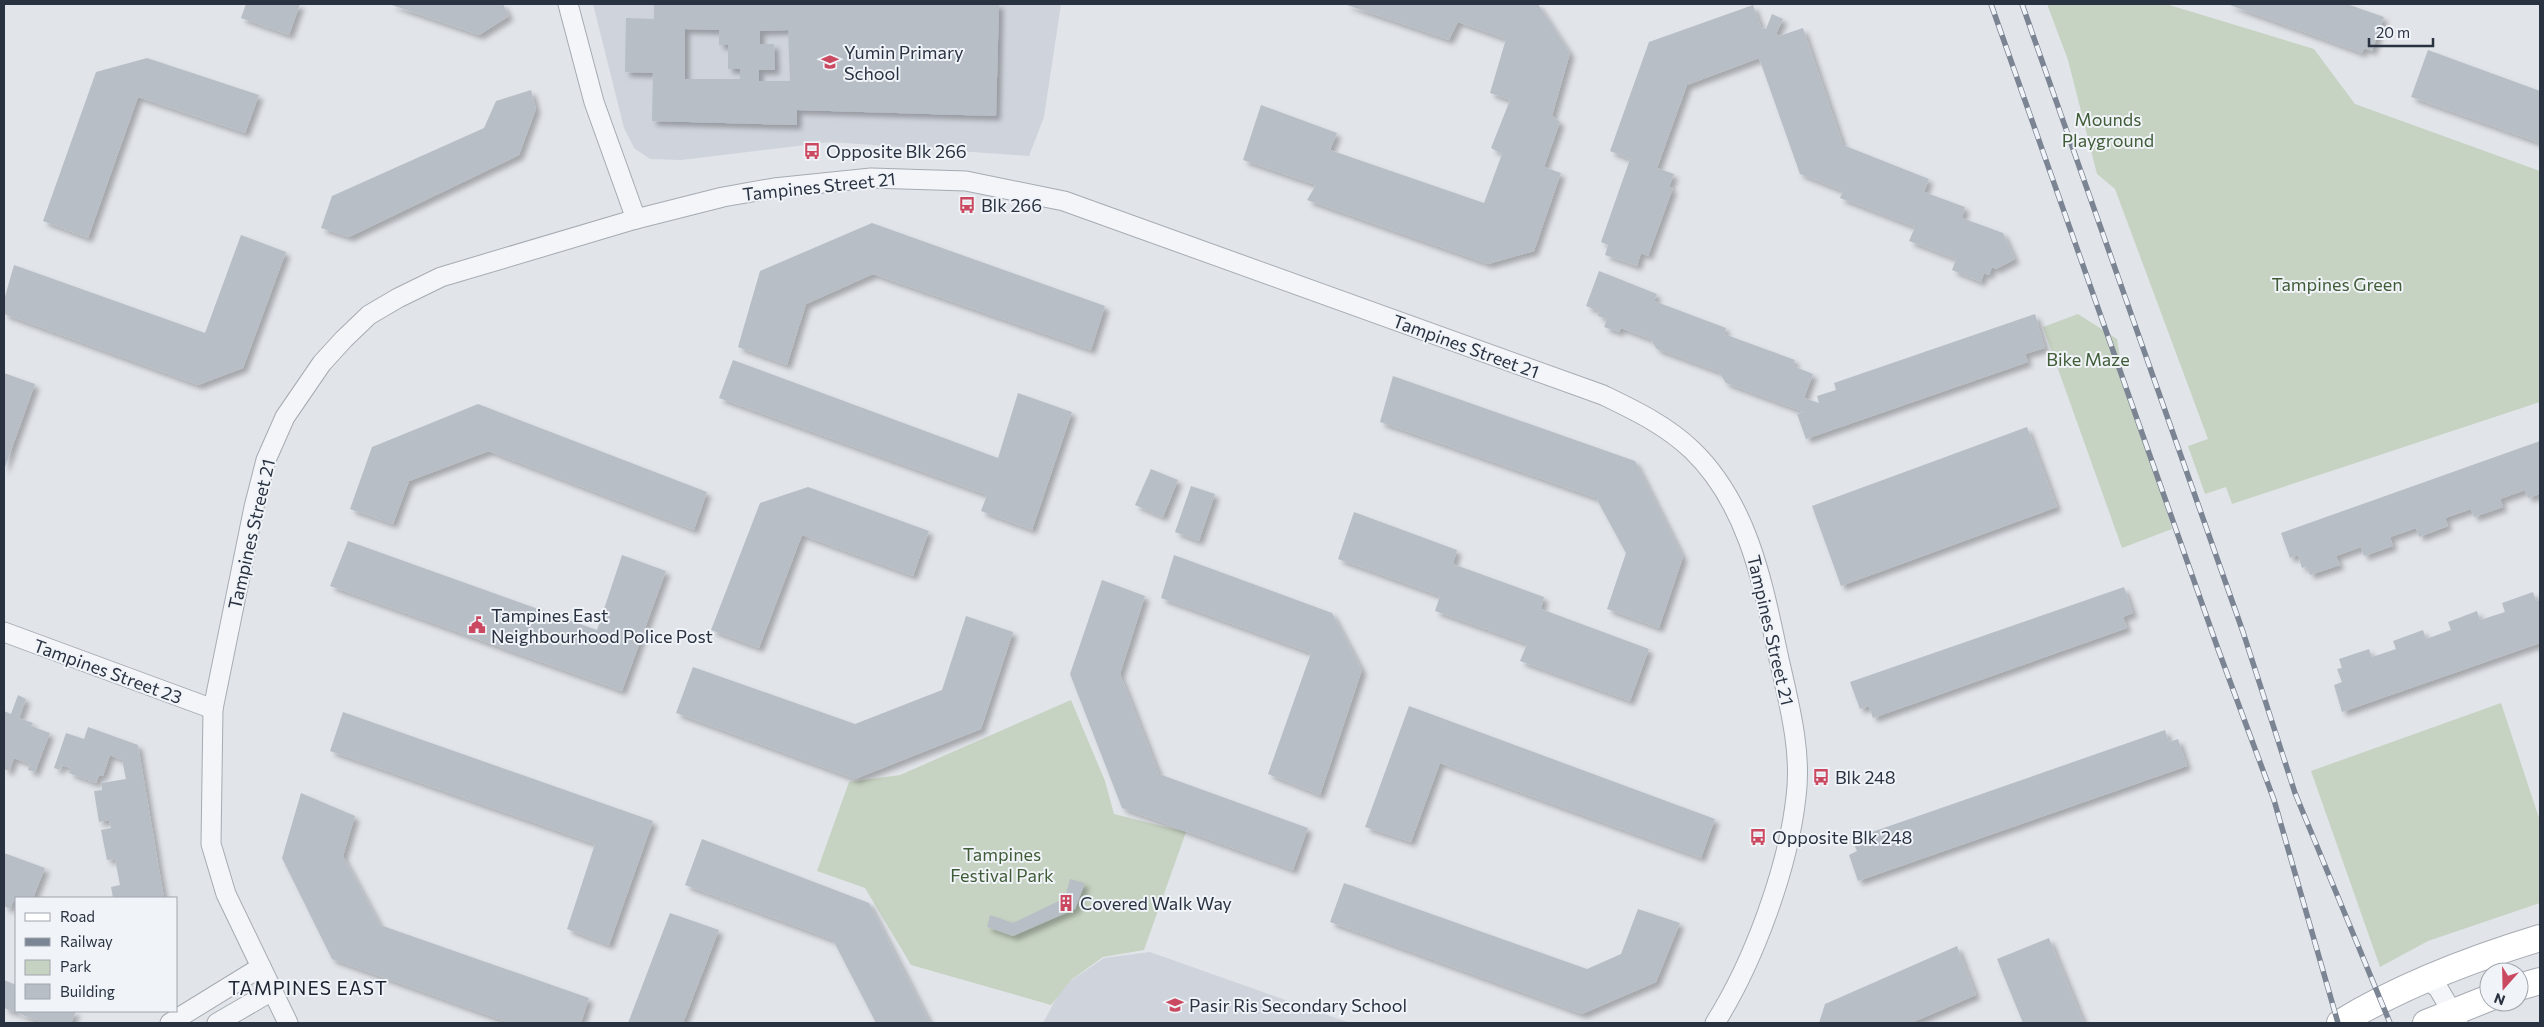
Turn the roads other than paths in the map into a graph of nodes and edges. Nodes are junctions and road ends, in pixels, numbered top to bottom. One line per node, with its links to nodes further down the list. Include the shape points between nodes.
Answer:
1 (568, 4): 2 (street, via 594,102)
2 (636, 219): 4 (street, Tampines Street 21, via 441,278 369,315 322,363 285,417 266,460); 14 (street, Tampines Street 21, via 732,195 871,178 966,181 1014,189 1064,201 1602,395 1639,412 1669,432 1692,450 1711,472 1739,518 1762,580 1795,740 1797,796 1784,855 1768,910)
3 (4, 632): 4 (street, Tampines Street 23)
4 (213, 710): 6 (street, Tampines Street 21, via 211,844 226,894)
5 (2540, 938): 7 (main road, via 2484,955)
6 (261, 967): 8 (street, Tampines Street 21); 11 (street)
7 (2426, 979): 10 (street, via 2438,988); 15 (main road)
8 (272, 991): 12 (street); 13 (street, Tampines Street 21)
9 (2479, 1004): 10 (main road)
10 (2456, 1018): 16 (main road)
11 (170, 1023)
12 (217, 1023)
13 (288, 1023)
14 (1715, 1023)
15 (2340, 1023)
16 (2426, 1023)

